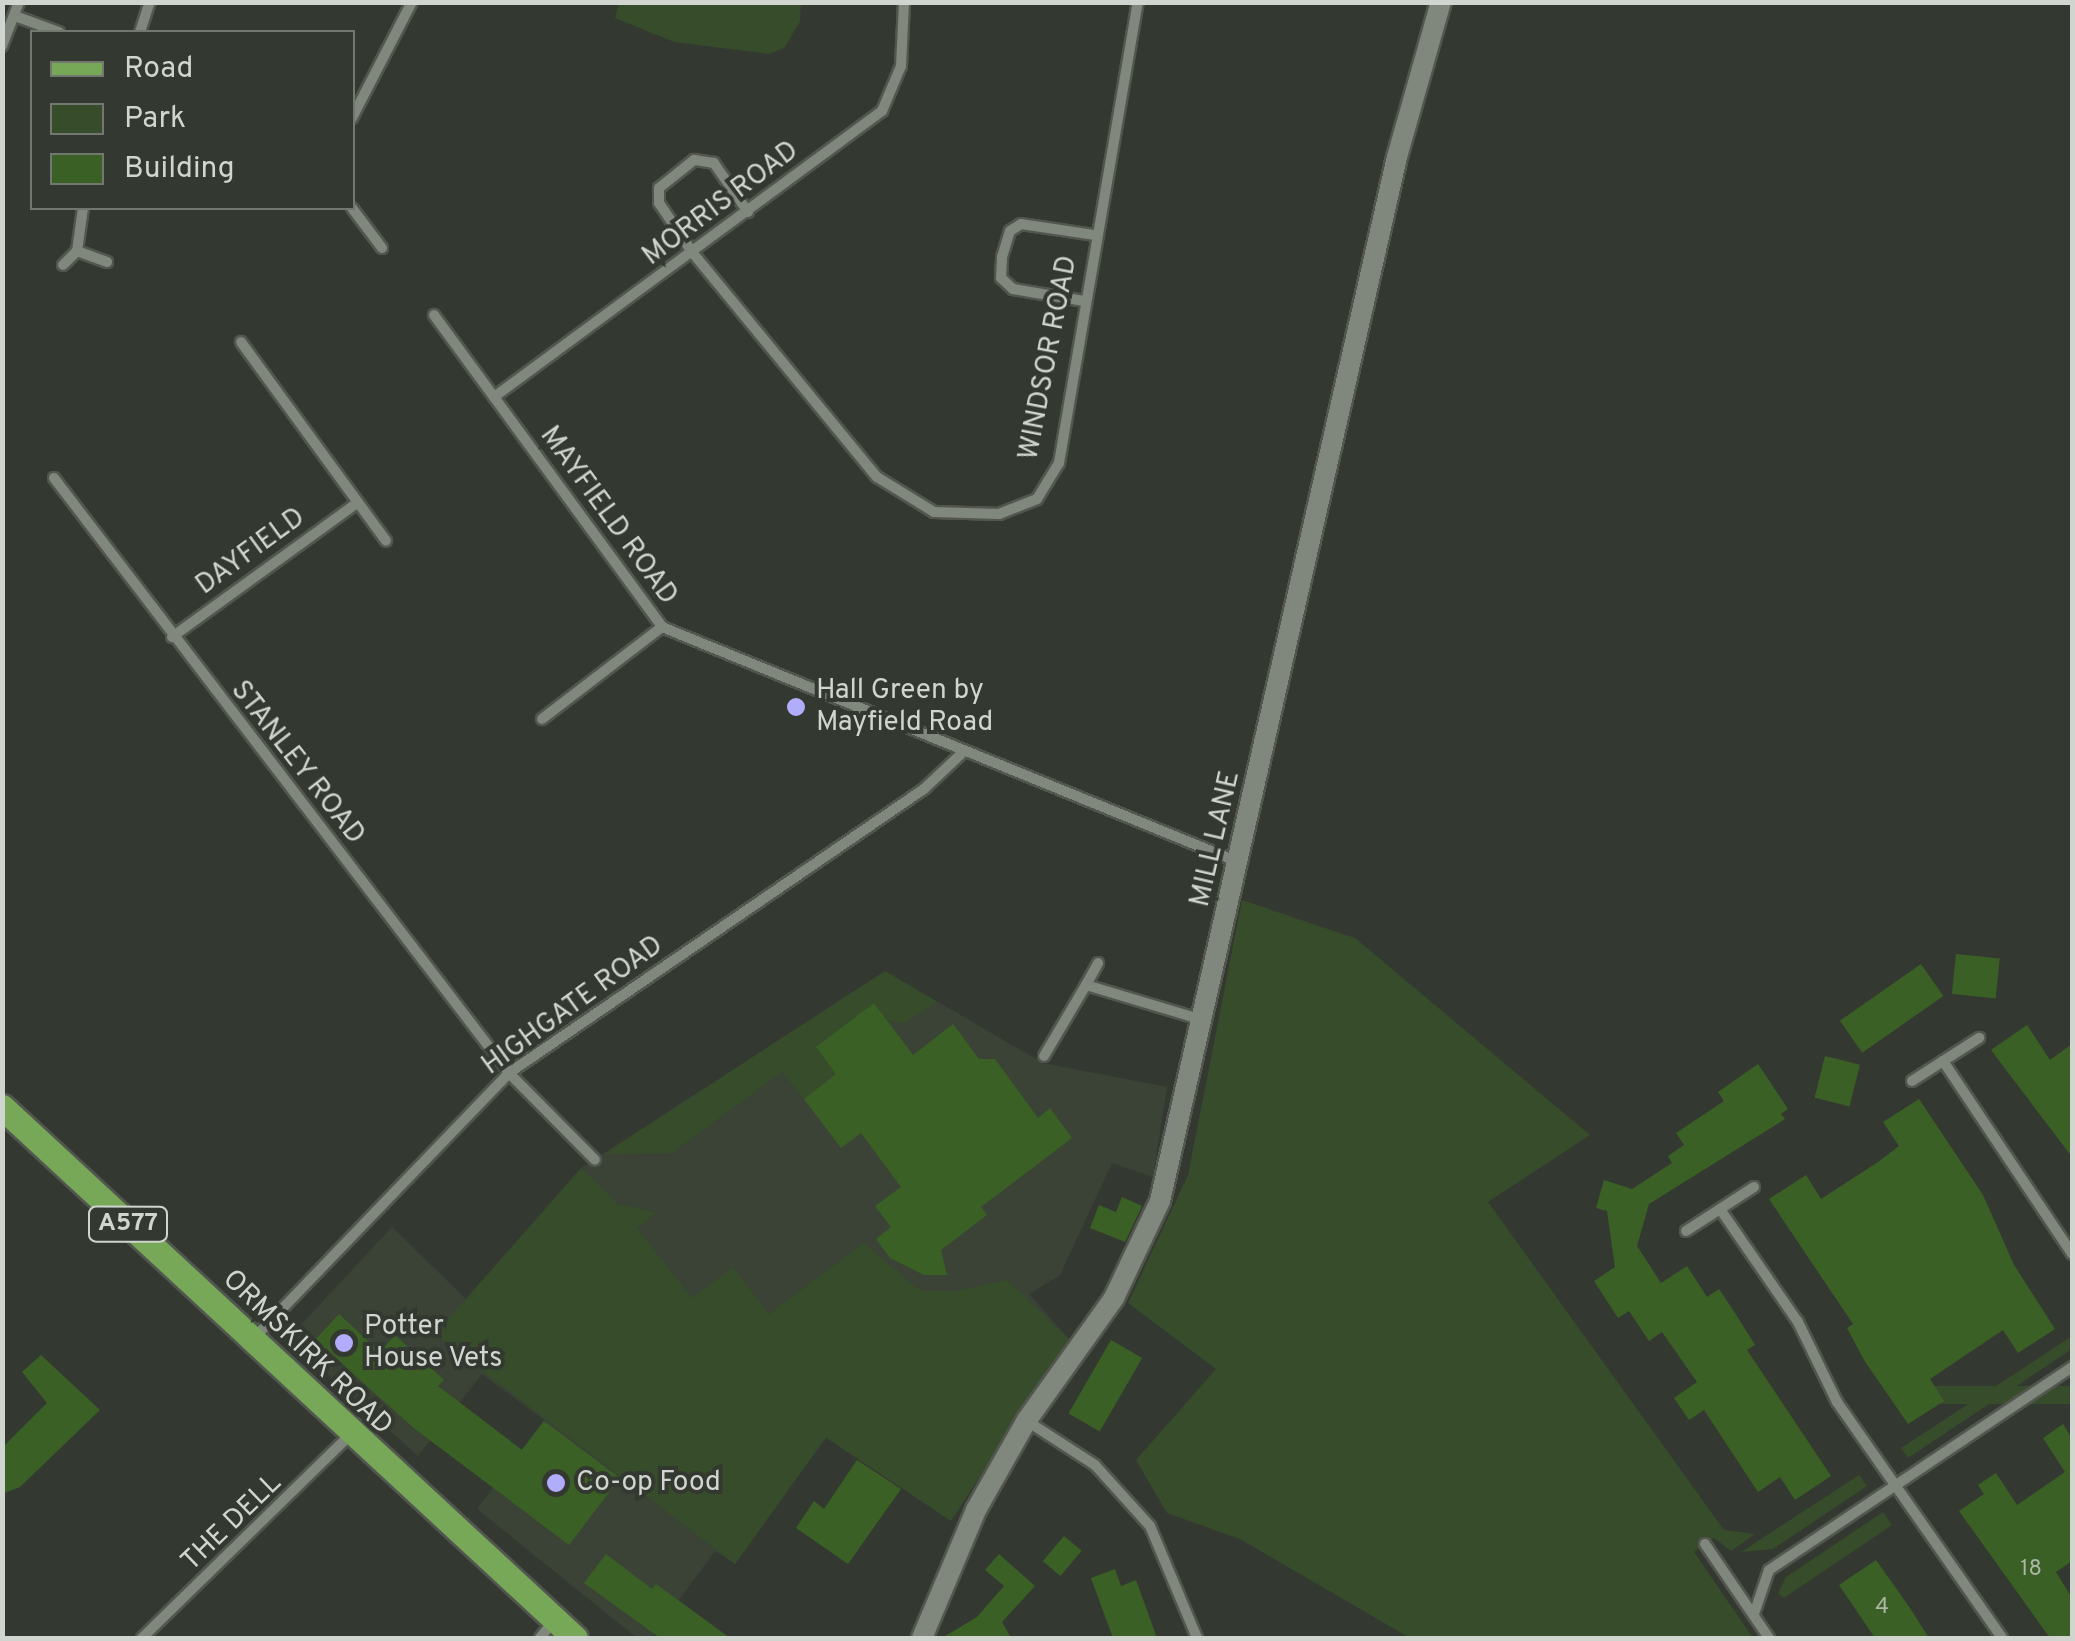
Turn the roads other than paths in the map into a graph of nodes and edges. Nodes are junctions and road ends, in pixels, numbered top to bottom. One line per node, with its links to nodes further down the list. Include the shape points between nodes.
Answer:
1 (19, 2): 7 (street)
2 (150, 2): 9 (street)
3 (412, 2): 11 (street)
4 (904, 2): 14 (street, MORRIS ROAD, via 901,66 882,111)
5 (1138, 2): 15 (street, WINDSOR ROAD)
6 (1442, 2): 32 (street, MILL LANE, via 1398,157)
7 (14, 16): 8 (street); 10 (street)
8 (53, 30)
9 (141, 30)
10 (2, 46)
11 (355, 112)
12 (84, 210): 17 (street)
13 (354, 210): 16 (street)
14 (748, 212): 18 (street, MORRIS ROAD); 18 (street, WINDSOR ROAD, via 714,163 694,160 659,188 659,202)
15 (1095, 234): 21 (street, WINDSOR ROAD); 21 (street, via 1021,224 1010,231 1002,257 1002,278 1013,289)
16 (382, 248)
17 (78, 251): 19 (street); 20 (street)
18 (692, 252): 21 (street, WINDSOR ROAD, via 877,477 934,512 999,514 1038,499 1059,463); 24 (street, MORRIS ROAD)
19 (108, 262)
20 (64, 264)
21 (1084, 301)
22 (434, 315): 24 (street, MAYFIELD ROAD)
23 (242, 342): 26 (street)
24 (494, 397): 28 (street, MAYFIELD ROAD)
25 (54, 478): 29 (street, STANLEY ROAD)
26 (357, 503): 27 (street); 29 (street, DAYFIELD)
27 (386, 541)
28 (662, 627): 30 (street); 31 (street, MAYFIELD ROAD)
29 (172, 638): 39 (street, STANLEY ROAD)
30 (542, 719)
31 (961, 754): 32 (street, MAYFIELD ROAD); 39 (street, HIGHGATE ROAD, via 924,790)
32 (1240, 862): 35 (street, MILL LANE)
33 (1098, 963): 34 (street)
34 (1086, 986): 35 (street); 37 (street)
35 (1204, 1020): 49 (street, MILL LANE, via 1151,1227 1114,1298)
36 (1979, 1038): 38 (street)
37 (1044, 1056)
38 (1943, 1062): 40 (street); 46 (street)
39 (509, 1073): 42 (street, STANLEY ROAD); 47 (street, HIGHGATE ROAD)
40 (1912, 1081)
41 (2, 1107): 47 (main road, ORMSKIRK ROAD / A577)
42 (595, 1160)
43 (1754, 1187): 44 (street)
44 (1720, 1209): 45 (street); 51 (street, via 1798,1322 1838,1402)
45 (1686, 1230)
46 (2072, 1254)
47 (251, 1342): 50 (main road, ORMSKIRK ROAD / A577)
48 (2072, 1367): 51 (street)
49 (1027, 1420): 57 (street, MILL LANE, via 946,1571); 58 (street, via 1095,1464 1150,1526)
50 (349, 1436): 54 (main road, ORMSKIRK ROAD / A577); 55 (street, THE DELL)
51 (1893, 1486): 53 (street, via 1769,1570); 60 (street)
52 (1704, 1544): 53 (street)
53 (1754, 1614): 59 (street)
54 (547, 1630): 56 (main road, ORMSKIRK ROAD / A577)
55 (142, 1638)
56 (574, 1638)
57 (922, 1638)
58 (1198, 1638)
59 (1769, 1638)
60 (2002, 1638)

